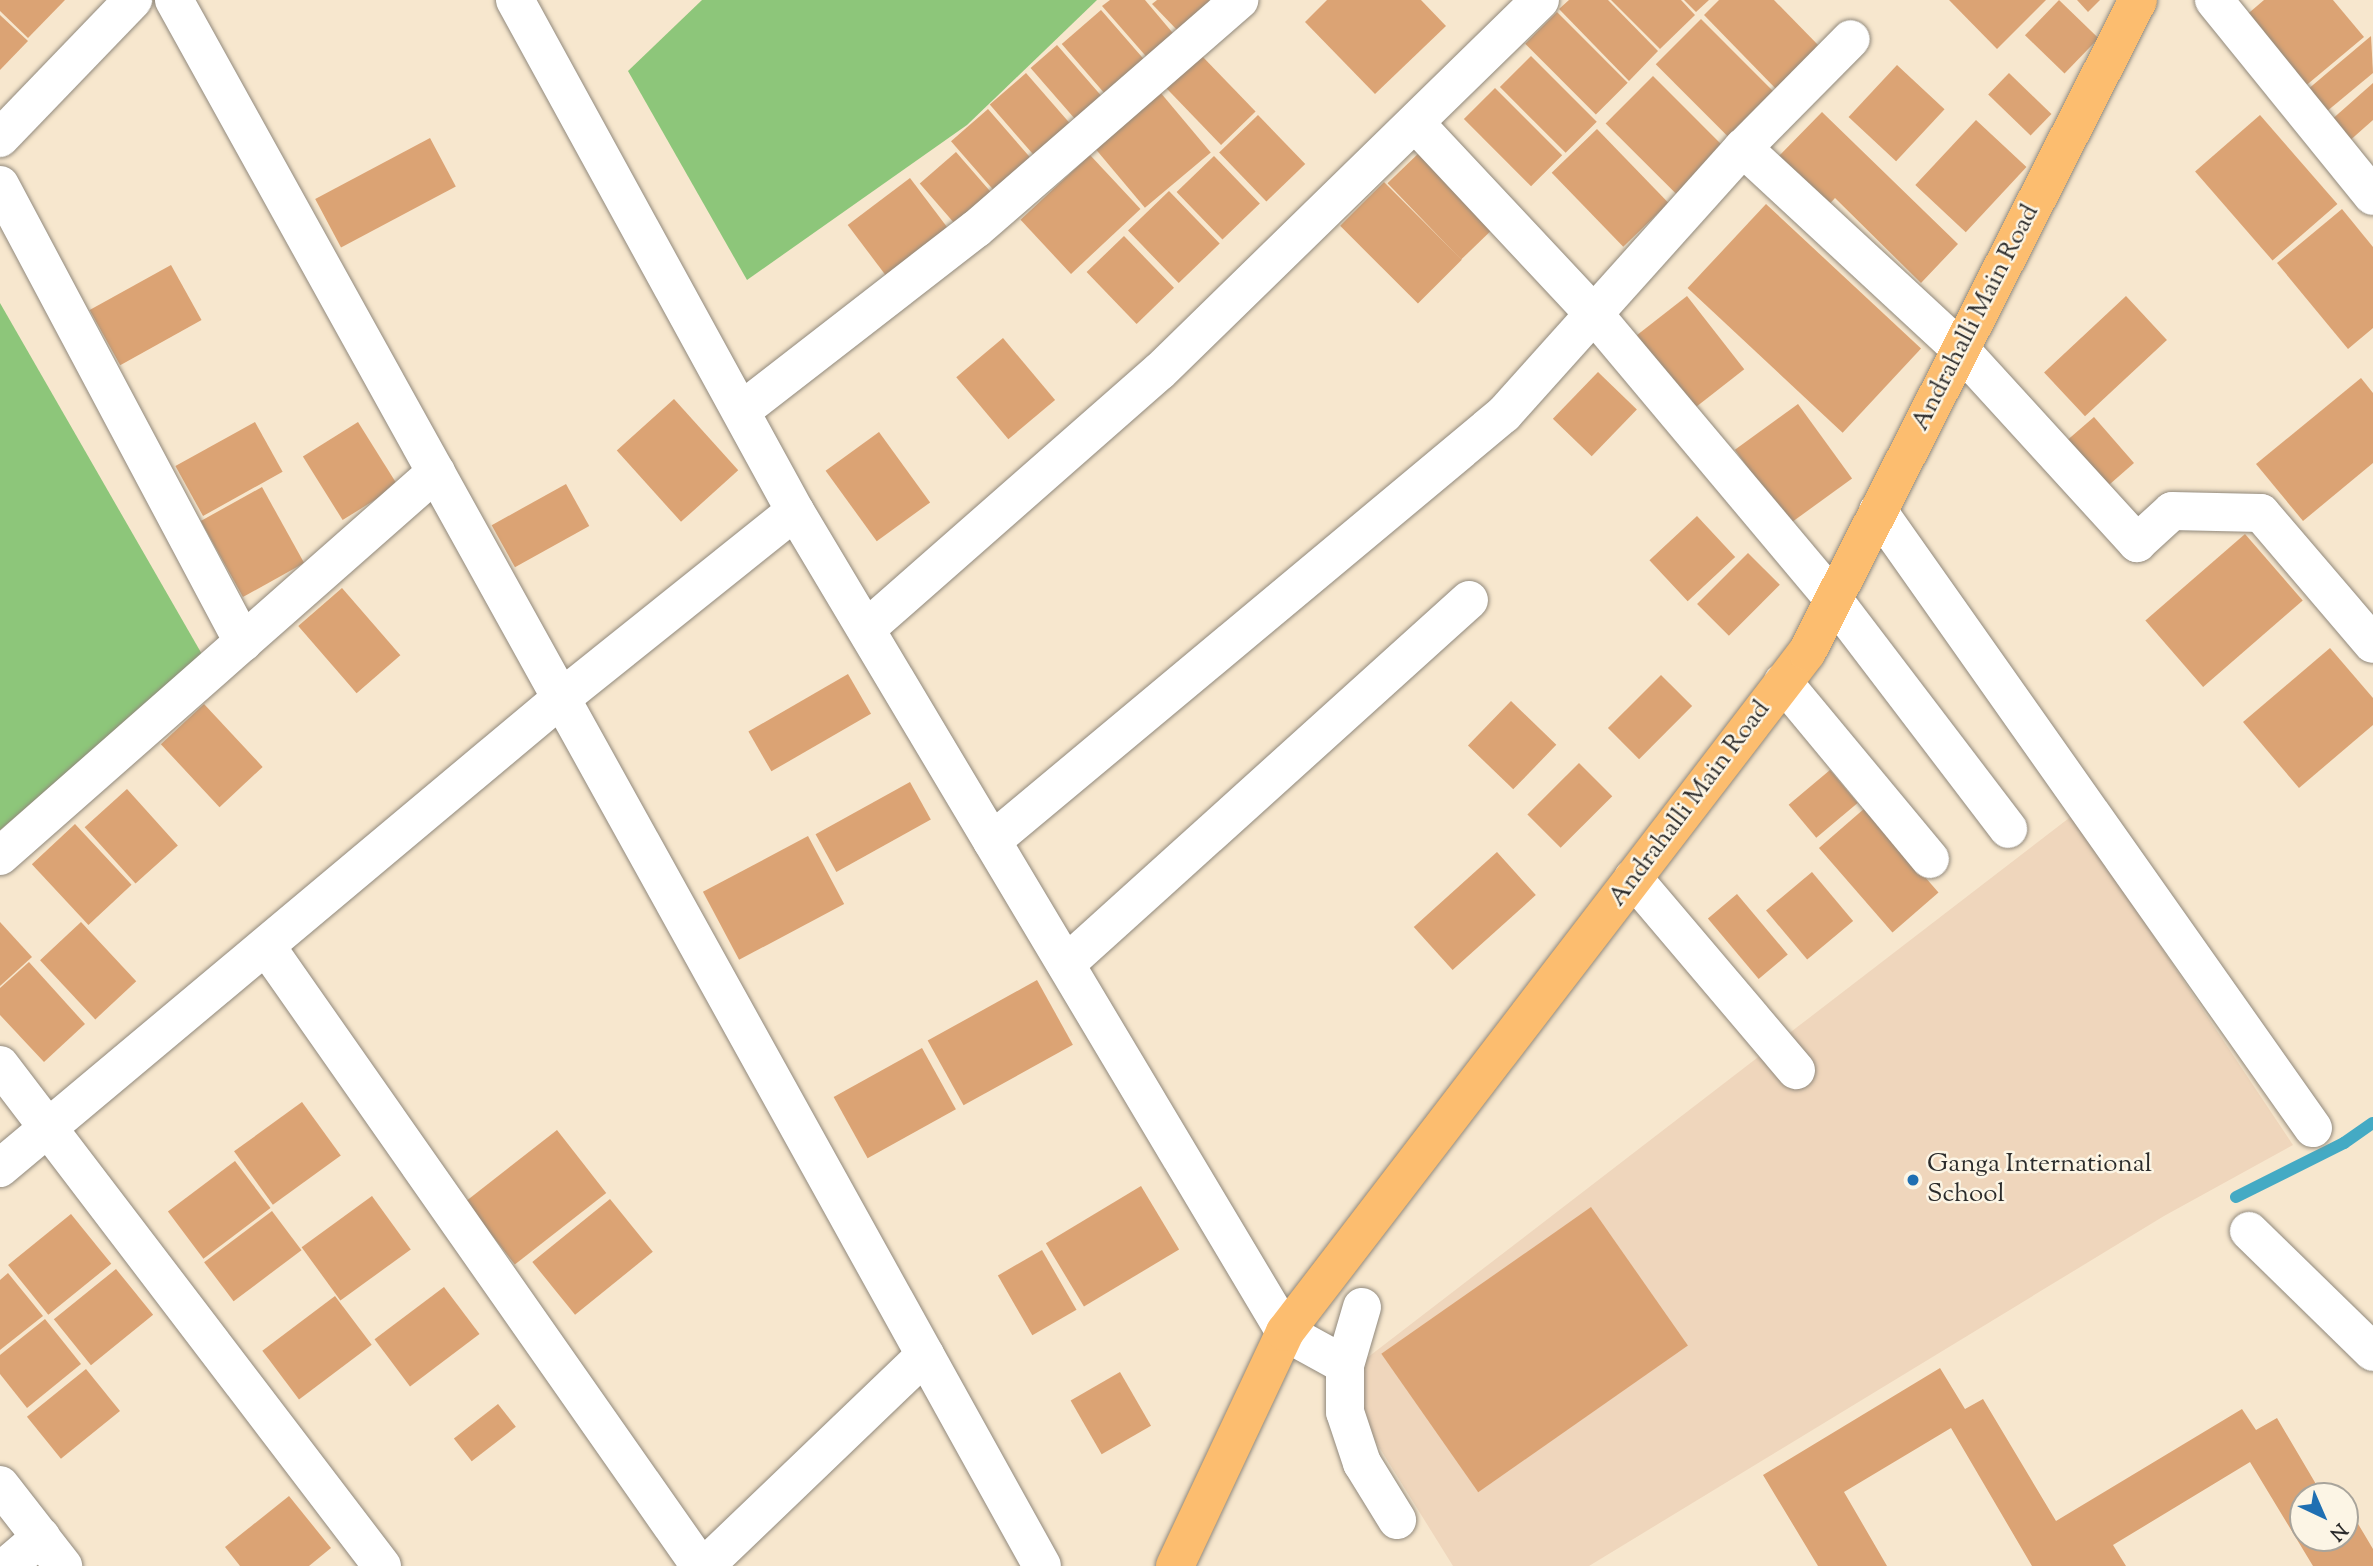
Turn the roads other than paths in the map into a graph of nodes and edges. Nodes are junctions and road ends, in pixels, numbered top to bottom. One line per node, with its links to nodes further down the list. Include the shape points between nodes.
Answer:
1 (132, 0): 10 (street)
2 (174, 0): 17 (street)
3 (1239, 0): 16 (street, via 976,229)
4 (1540, 0): 9 (street)
5 (2138, 0): 15 (main road, Andrahalli Main Road)
6 (2214, 0): 13 (street)
7 (516, 1): 16 (street)
8 (1851, 39): 11 (street)
9 (1415, 123): 14 (street); 22 (street, via 1160,371)
10 (0, 138)
11 (1743, 148): 14 (street); 15 (street)
12 (0, 185): 23 (street)
13 (2373, 196)
14 (1594, 314): 20 (street); 28 (street, via 1504,414)
15 (1960, 349): 19 (main road, Andrahalli Main Road); 24 (street, via 2137,543 2172,511 2260,513)
16 (741, 411): 18 (street)
17 (436, 472): 23 (street); 26 (street)
18 (796, 511): 22 (street); 26 (street)
19 (1878, 511): 20 (main road, Andrahalli Main Road); 36 (street)
20 (1833, 599): 25 (main road, Andrahalli Main Road, via 1807,652); 27 (street)
21 (1469, 600): 33 (street)
22 (866, 629): 28 (street)
23 (243, 642): 29 (street)
24 (2373, 645)
25 (1783, 682): 30 (street); 31 (main road, Andrahalli Main Road)
26 (559, 700): 32 (street); 43 (street)
27 (2008, 829)
28 (992, 841): 33 (street)
29 (0, 856)
30 (1930, 859)
31 (1633, 878): 35 (street); 41 (main road, Andrahalli Main Road)
32 (266, 946): 37 (street); 51 (street)
33 (1066, 964): 41 (street)
34 (0, 1065): 37 (street)
35 (1796, 1070)
36 (2313, 1128)
37 (47, 1129): 38 (street); 50 (street)
38 (0, 1168)
39 (2249, 1231): 42 (street)
40 (1362, 1307): 44 (street)
41 (1285, 1332): 44 (street); 48 (main road, Andrahalli Main Road)
42 (2373, 1352)
43 (925, 1354): 51 (street); 52 (street)
44 (1345, 1364): 46 (street, via 1345,1412 1362,1463)
45 (0, 1485): 47 (street)
46 (1397, 1520)
47 (52, 1552): 49 (street)
48 (1175, 1565)
49 (7, 1566)
50 (382, 1566)
51 (702, 1566)
52 (1042, 1566)

